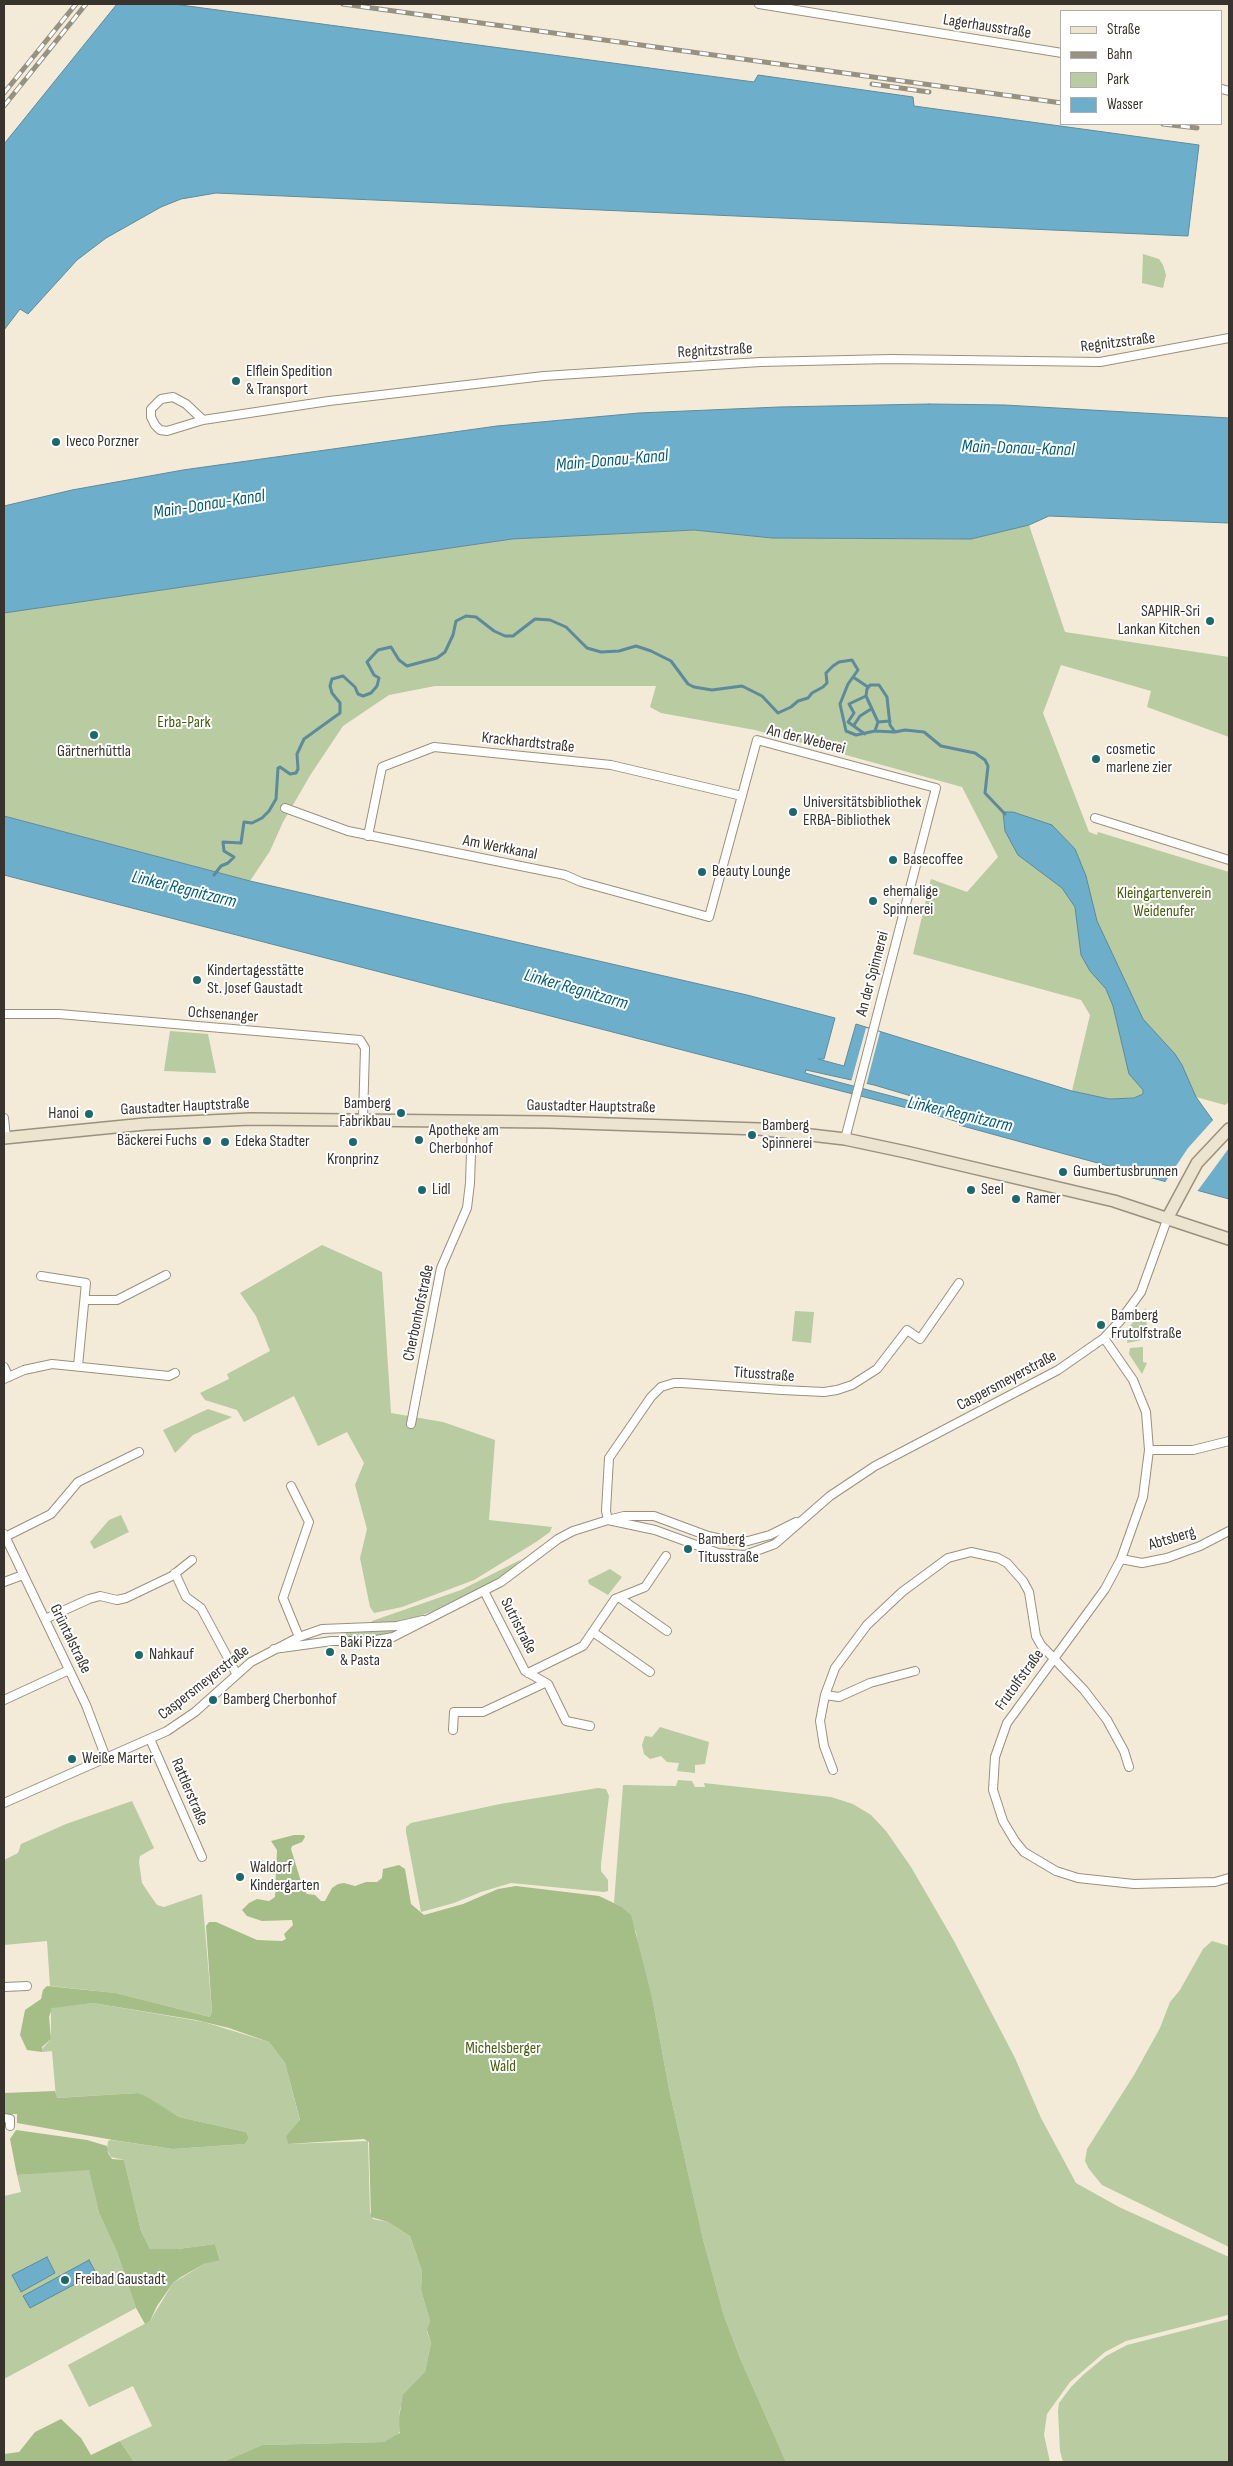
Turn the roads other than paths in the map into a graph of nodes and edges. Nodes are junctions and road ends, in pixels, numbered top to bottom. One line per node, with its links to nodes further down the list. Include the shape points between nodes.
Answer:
1 (759, 4): 2 (street, Lagerhausstraße)
2 (1060, 53)
3 (1229, 338): 4 (street, Regnitzstraße, via 1100,362 891,359 743,362 592,372 396,392)
4 (203, 420): 4 (street, Regnitzstraße, via 173,397 160,399 151,409 152,420 164,431)
5 (936, 788): 6 (street, An der Weberei, via 757,740); 18 (street, An der Spinnerei)
6 (742, 796): 9 (street, Krackhardtstraße, via 611,765 434,748 382,767); 11 (street, An der Weberei)
7 (285, 808): 9 (street, Am Werkkanal)
8 (1095, 818): 10 (street)
9 (368, 836): 11 (street, Am Werkkanal, via 565,875)
10 (1229, 860)
11 (709, 917)
12 (4, 1014): 14 (street, Ochsenanger, via 59,1014 360,1040 365,1048)
13 (4, 1118): 17 (street)
14 (363, 1119): 15 (street, Gaustadter Hauptstraße); 17 (street, Gaustadter Hauptstraße, via 163,1123)
15 (472, 1122): 18 (street, Gaustadter Hauptstraße, via 711,1126); 30 (street, Cherbonhofstraße, via 467,1208 441,1268)
16 (1229, 1129): 19 (street, via 1197,1163)
17 (5, 1138)
18 (846, 1139): 19 (street, Gaustadter Hauptstraße, via 1059,1188)
19 (1168, 1217): 20 (street, Gaustadter Hauptstraße); 25 (street, Caspersmeyerstraße, via 1141,1292)
20 (1229, 1239)
21 (41, 1276): 24 (street, via 86,1283)
22 (166, 1276): 24 (street, via 117,1300)
23 (959, 1284): 36 (street, Titusstraße, via 920,1339 907,1330 877,1369 852,1385 824,1392 682,1383 661,1387 609,1458)
24 (86, 1300): 26 (street)
25 (1104, 1338): 32 (street, Frutolfstraße, via 1141,1396 1148,1421); 35 (street, Caspersmeyerstraße, via 1058,1370 875,1466)
26 (78, 1366): 28 (street, via 169,1376); 29 (street, via 52,1364)
27 (4, 1367): 29 (street)
28 (175, 1373)
29 (6, 1378)
30 (411, 1424)
31 (1229, 1441): 32 (street, via 1193,1450)
32 (1149, 1450): 40 (street, Frutolfstraße, via 1142,1500)
33 (138, 1452): 38 (street, via 78,1482 51,1514)
34 (292, 1486): 51 (street, via 310,1522 283,1598)
35 (803, 1518): 36 (street, Caspersmeyerstraße, via 770,1536 748,1541 720,1540 654,1516 624,1516); 36 (street, Caspersmeyerstraße, via 776,1544 756,1552 733,1555 693,1545 655,1530)
36 (608, 1520): 45 (street, Caspersmeyerstraße, via 558,1539 515,1574)
37 (1229, 1530): 40 (street, Abtsberg, via 1200,1546 1167,1558 1142,1563)
38 (4, 1535): 43 (street, Grüntalstraße)
39 (666, 1556): 46 (street, Sutristraße, via 645,1587)
40 (1121, 1559): 53 (street, Frutolfstraße, via 1093,1607)
41 (192, 1560): 42 (street)
42 (175, 1573): 48 (street, via 126,1598 117,1600 100,1596); 57 (street, via 186,1596 201,1608)
43 (24, 1575): 44 (street); 48 (street, Grüntalstraße)
44 (4, 1582)
45 (484, 1591): 47 (street, Caspersmeyerstraße); 58 (street, Sutristraße)
46 (620, 1598): 49 (street); 50 (street, Sutristraße, via 615,1599)
47 (432, 1617): 51 (street, Caspersmeyerstraße, via 397,1626 322,1629); 52 (street, Caspersmeyerstraße, via 402,1633 382,1639 332,1641)
48 (45, 1619): 54 (street, Grüntalstraße)
49 (667, 1630)
50 (593, 1632): 56 (street); 58 (street, Sutristraße, via 583,1646)
51 (299, 1637): 52 (street, Caspersmeyerstraße)
52 (274, 1649): 57 (street, Caspersmeyerstraße)
53 (1052, 1659): 60 (street, via 1036,1636 1029,1592 1016,1572 998,1558 978,1552 964,1553 941,1563 883,1609 841,1659); 66 (street, via 1084,1690 1107,1720); 70 (street, Frutolfstraße, via 1007,1723 995,1757 993,1790 1003,1821 1015,1841 1040,1863 1078,1878 1134,1884)
54 (69, 1670): 61 (street); 65 (street, Grüntalstraße)
55 (915, 1671): 60 (street, via 870,1683 839,1697)
56 (650, 1672)
57 (236, 1673): 64 (street, Caspersmeyerstraße, via 185,1720)
58 (528, 1673): 59 (street, Sutristraße)
59 (545, 1683): 62 (street, Sutristraße, via 566,1721); 63 (street, via 483,1712 454,1712)
60 (825, 1695): 67 (street, via 820,1721)
61 (4, 1700)
62 (590, 1726)
63 (452, 1730)
64 (150, 1739): 65 (street, Caspersmeyerstraße); 69 (street, Rattlerstraße)
65 (106, 1758): 68 (street, Caspersmeyerstraße)
66 (1129, 1766)
67 (833, 1770)
68 (4, 1803)
69 (202, 1857)
70 (1229, 1879)
71 (27, 1986): 72 (street)
72 (4, 1987)
73 (4, 2118): 74 (street, via 10,2119)
74 (10, 2126)

